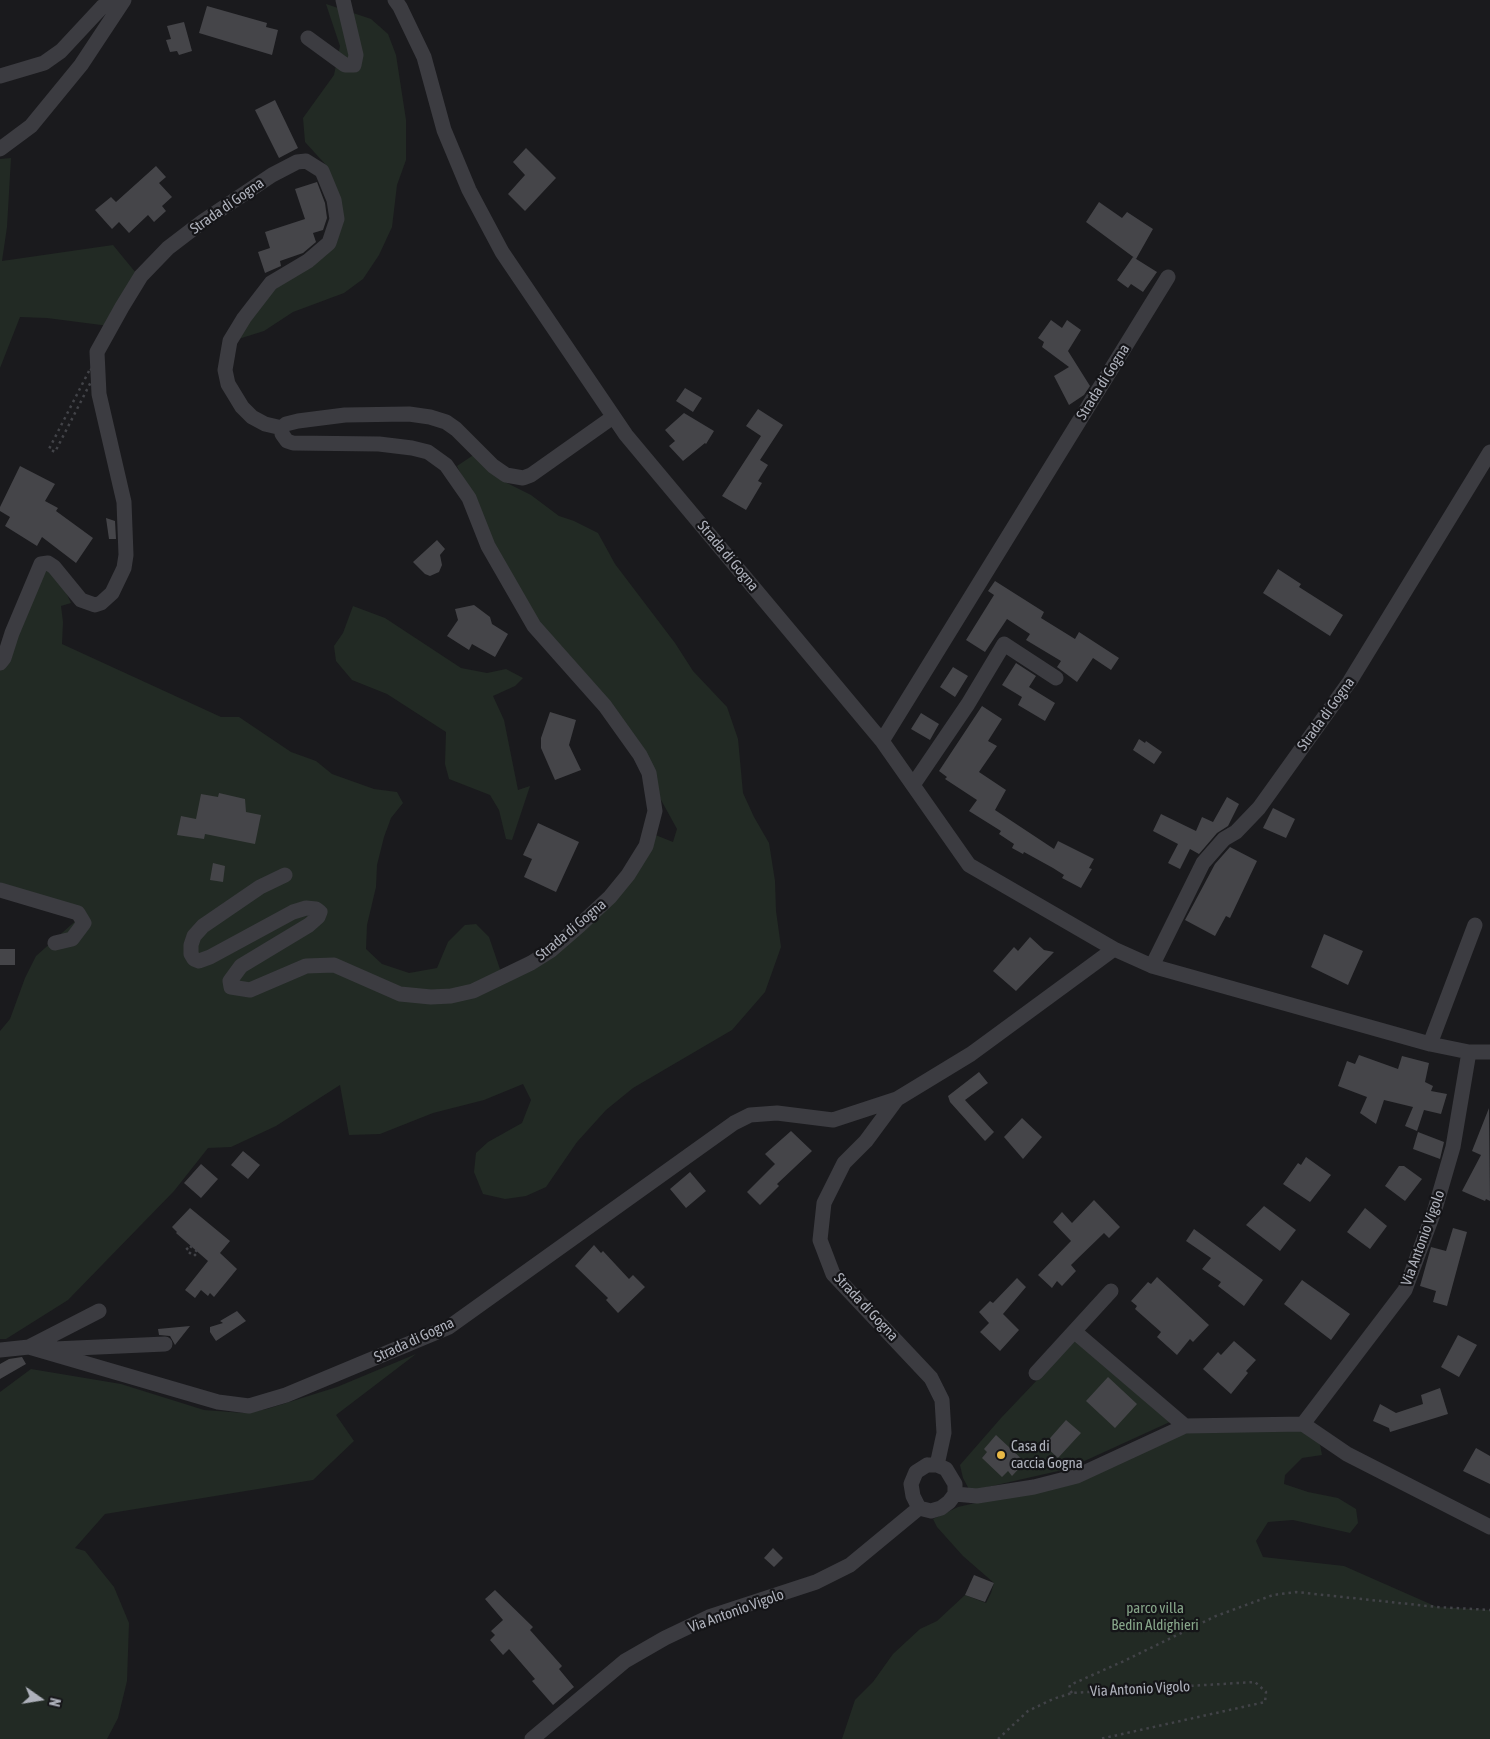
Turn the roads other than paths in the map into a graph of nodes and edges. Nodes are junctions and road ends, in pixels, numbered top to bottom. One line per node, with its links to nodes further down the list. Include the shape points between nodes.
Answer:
1 (112, 0): 8 (street, via 44,63)
2 (124, 0): 9 (street, via 82,65 31,126)
3 (343, 0): 7 (street, via 356,55 354,65 345,65)
4 (384, 0): 6 (street, Strada di Gogna)
5 (395, 0): 6 (street, Strada di Gogna)
6 (412, 34): 11 (street, Strada di Gogna, via 424,57 444,130 469,190 502,252)
7 (308, 38)
8 (0, 76)
9 (0, 149)
10 (1168, 277): 18 (street, Strada di Gogna)
11 (613, 417): 12 (street, via 531,476 523,478 506,475 456,429 430,417 409,414 345,415 298,421); 18 (street, Strada di Gogna)
12 (282, 428): 15 (street, Strada di Gogna, via 287,441 293,443 378,444 412,448 428,452 446,465 469,498 488,546); 16 (street, Strada di Gogna, via 265,424 242,407 228,384 226,354 230,341 271,282 308,261 329,243 335,231 334,200 322,172 306,160 272,175 202,222 168,248 141,276 97,352 99,394 124,502 124,568 112,593 101,603 87,603 54,568 42,564)
13 (1490, 452): 25 (street, Strada di Gogna, via 1350,681 1260,808 1236,832 1224,839 1204,863)
14 (517, 615): 15 (street, Strada di Gogna, via 529,627)
15 (534, 626): 20 (street, Strada di Gogna, via 605,706 649,773 655,812 648,839 628,875 610,898 550,951 496,982 473,991 431,997 400,994 334,965 306,966 250,990 235,989 230,981 241,966 309,925 320,912 306,908 293,912 199,961 190,954 194,936 217,914)
16 (0, 663)
17 (1056, 678): 19 (street, via 1004,644)
18 (882, 741): 19 (street, Strada di Gogna)
19 (913, 785): 24 (street, Strada di Gogna, via 969,865)
20 (285, 875)
21 (0, 890): 23 (street, via 78,913 84,922 72,938)
22 (1475, 925): 26 (street)
23 (55, 943)
24 (1114, 949): 25 (street, Strada di Gogna); 29 (street, Strada di Gogna, via 971,1054)
25 (1152, 966): 26 (street, Strada di Gogna)
26 (1430, 1044): 27 (street, Strada di Gogna)
27 (1469, 1052): 28 (street, Strada di Gogna); 37 (street, Via Antonio Vigolo, via 1453,1147 1435,1209 1405,1290)
28 (1490, 1052)
29 (897, 1098): 34 (street, Strada di Gogna, via 833,1120 776,1113 750,1115 734,1123 449,1327 341,1373 249,1406 218,1402); 39 (street, Strada di Gogna, via 866,1141 844,1163 824,1203 820,1240 833,1274 932,1378 942,1400 944,1433)
30 (1112, 1291): 32 (street)
31 (99, 1311): 34 (street, Strada di Gogna)
32 (1075, 1332): 36 (street); 38 (street)
33 (165, 1344): 34 (street, Strada di Gogna, via 54,1349)
34 (30, 1347): 35 (street, Strada di Gogna)
35 (0, 1350)
36 (1036, 1372)
37 (1303, 1424): 38 (street); 42 (street, via 1347,1454)
38 (1185, 1426): 40 (street, via 1076,1476 977,1496)
39 (937, 1465): 40 (street, via 951,1476); 41 (street, via 916,1472 911,1484)
40 (955, 1494): 41 (street, via 941,1508 931,1511)
41 (919, 1508): 43 (street, Via Antonio Vigolo, via 850,1565 816,1582 709,1617 641,1652)
42 (1490, 1527)
43 (532, 1739)

